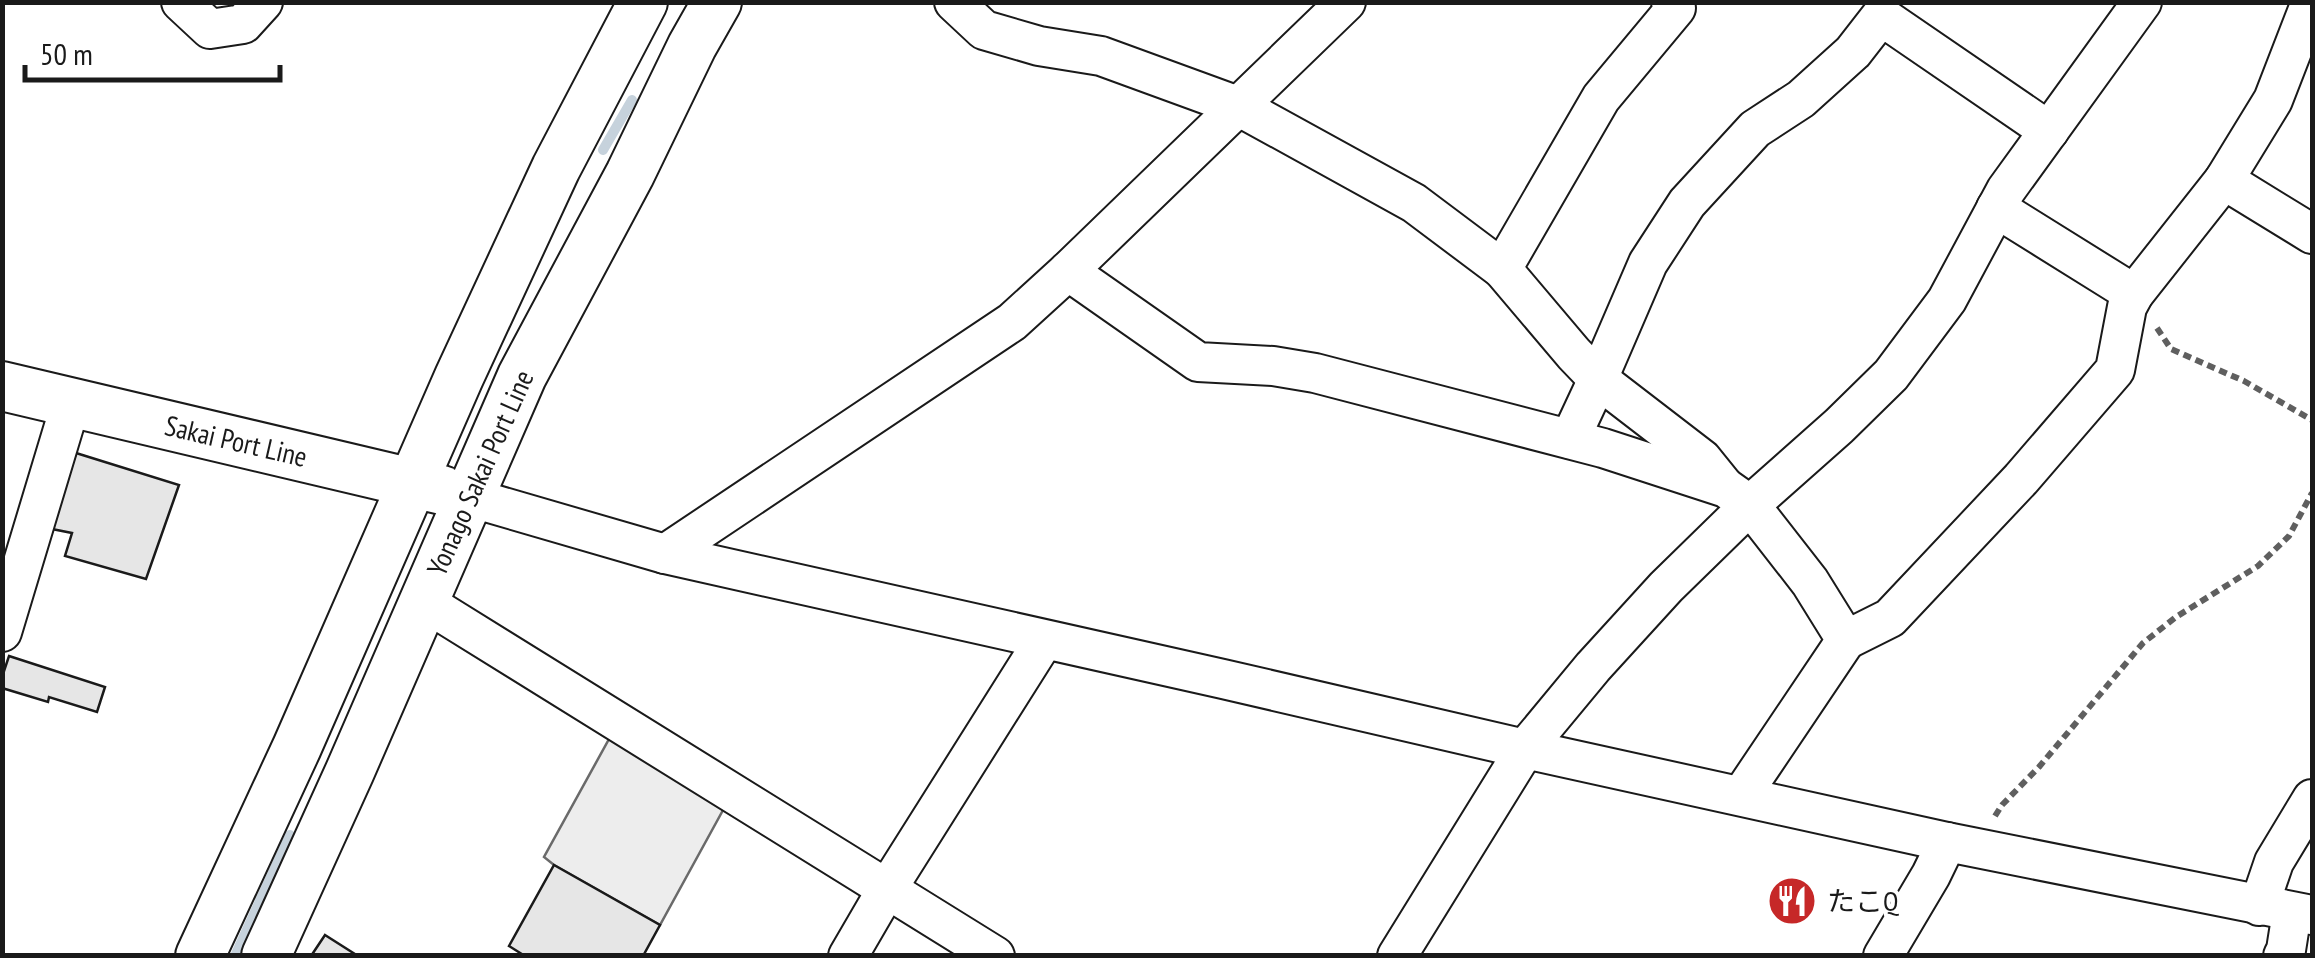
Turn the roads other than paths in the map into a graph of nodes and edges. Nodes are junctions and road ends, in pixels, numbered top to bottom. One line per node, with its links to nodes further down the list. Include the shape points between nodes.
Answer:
1 (180, 2): 2 (street, via 210,29 243,24)
2 (263, 2)
3 (644, 2): 23 (main road, Yonago Sakai Port Line, via 556,168)
4 (717, 2): 25 (main road, Yonago Sakai Port Line, via 522,376)
5 (954, 2): 11 (street, via 984,30 1101,56)
6 (1346, 2): 11 (street)
7 (2142, 2): 12 (street)
8 (2312, 2): 13 (street, via 2273,100)
9 (1676, 4): 16 (street, via 1601,98)
10 (1887, 9): 12 (street); 19 (street, via 1853,52 1755,129 1687,202 1648,264)
11 (1238, 106): 16 (street, via 1414,203); 17 (street)
12 (2049, 130): 14 (street)
13 (2224, 180): 15 (street); 18 (street)
14 (1996, 208): 18 (street); 24 (street, via 1948,300 1891,376 1839,426)
15 (2312, 234)
16 (1502, 268): 19 (street)
17 (1068, 271): 22 (street, via 1198,362 1315,372); 26 (street, via 1012,322)
18 (2134, 294): 30 (street, via 2116,370 1890,618)
19 (1598, 379): 22 (street); 24 (street, via 1702,459)
20 (2, 386): 21 (main road, Sakai Port Line)
21 (71, 403): 23 (main road, Sakai Port Line); 28 (street)
22 (1570, 439): 24 (street)
23 (413, 482): 25 (main road, Sakai Port Line); 37 (main road, Yonago Sakai Port Line)
24 (1738, 496): 30 (street, via 1810,582); 31 (street)
25 (470, 497): 26 (street); 27 (main road, Yonago Sakai Port Line)
26 (665, 554): 29 (street)
27 (423, 601): 35 (street); 38 (main road, Yonago Sakai Port Line)
28 (2, 632)
29 (1044, 640): 31 (street); 35 (street)
30 (1846, 640): 32 (street)
31 (1525, 749): 32 (street); 41 (street)
32 (1741, 796): 34 (street)
33 (2312, 799): 36 (street, via 2274,862)
34 (1962, 844): 36 (street); 42 (street, via 1931,875)
35 (887, 889): 39 (street); 40 (street)
36 (2288, 911): 43 (street)
37 (200, 956)
38 (266, 956)
39 (848, 956)
40 (995, 956)
41 (1397, 956)
42 (1883, 956)
43 (2283, 956)

